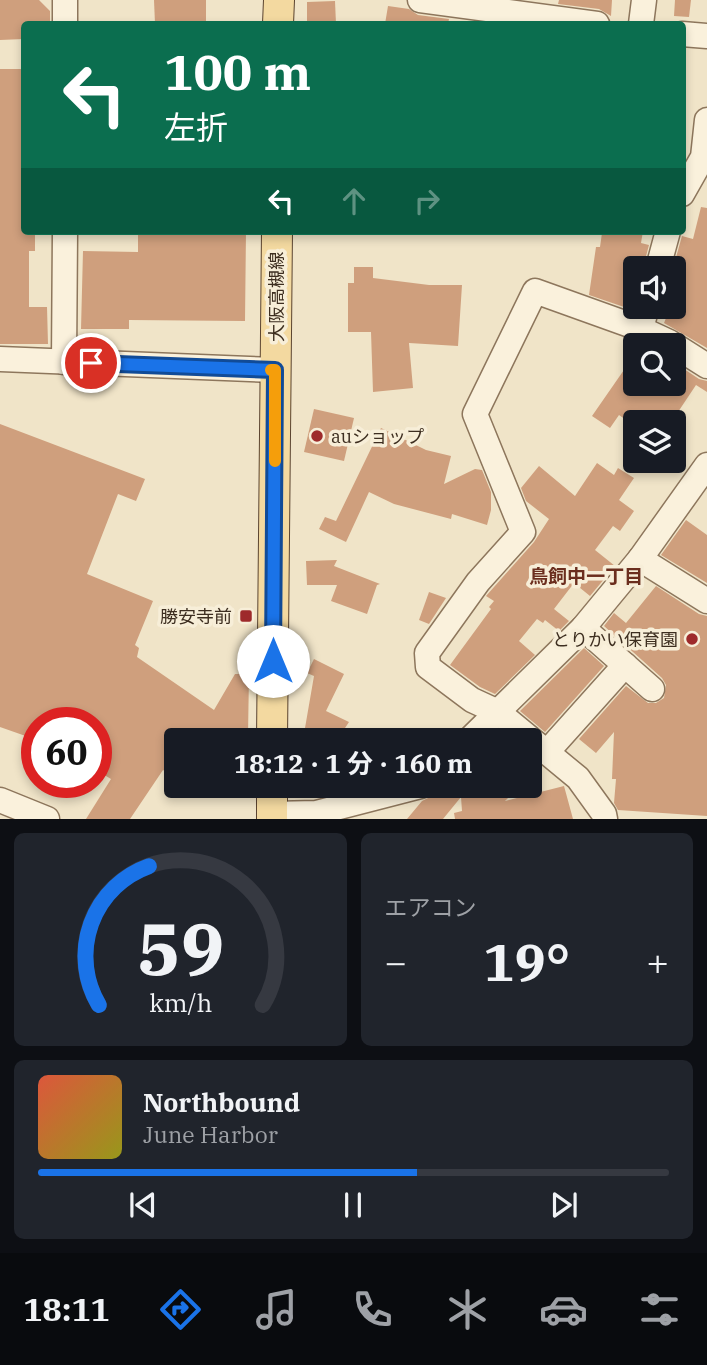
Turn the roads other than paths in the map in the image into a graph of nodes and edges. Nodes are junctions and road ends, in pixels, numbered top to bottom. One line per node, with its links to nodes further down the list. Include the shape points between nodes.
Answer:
1 (65, 0): 6 (street)
2 (279, 0): 7 (main road)
3 (420, 0): 5 (street)
4 (644, 0): 9 (street)
5 (527, 20): 8 (street)
6 (65, 21)
7 (278, 21)
8 (544, 21)
9 (642, 21)
10 (686, 34): 11 (street)
11 (707, 36)
12 (707, 120): 13 (street)
13 (705, 158): 14 (street)
14 (686, 185)
15 (65, 235): 22 (street)
16 (276, 235): 24 (main road, 大阪高槻線)
17 (667, 235): 18 (street)
18 (661, 256)
19 (623, 313): 31 (street, via 535,291 475,414 523,532 478,582 427,653 428,667 472,700)
20 (645, 319): 23 (street)
21 (0, 359): 22 (street)
22 (64, 362): 24 (street)
23 (707, 366)
24 (275, 370): 32 (main road, 大阪高槻線)
25 (707, 465): 26 (street)
26 (640, 559): 27 (street); 28 (street)
27 (707, 601)
28 (583, 628): 29 (street); 31 (street)
29 (625, 665): 30 (street); 34 (street)
30 (652, 689)
31 (498, 712): 33 (street); 34 (street)
32 (272, 728)
33 (481, 728)
34 (547, 752): 39 (street, via 578,778)
35 (374, 798): 37 (street, via 316,813)
36 (0, 800): 38 (street)
37 (272, 806)
38 (47, 819)
39 (605, 819)

